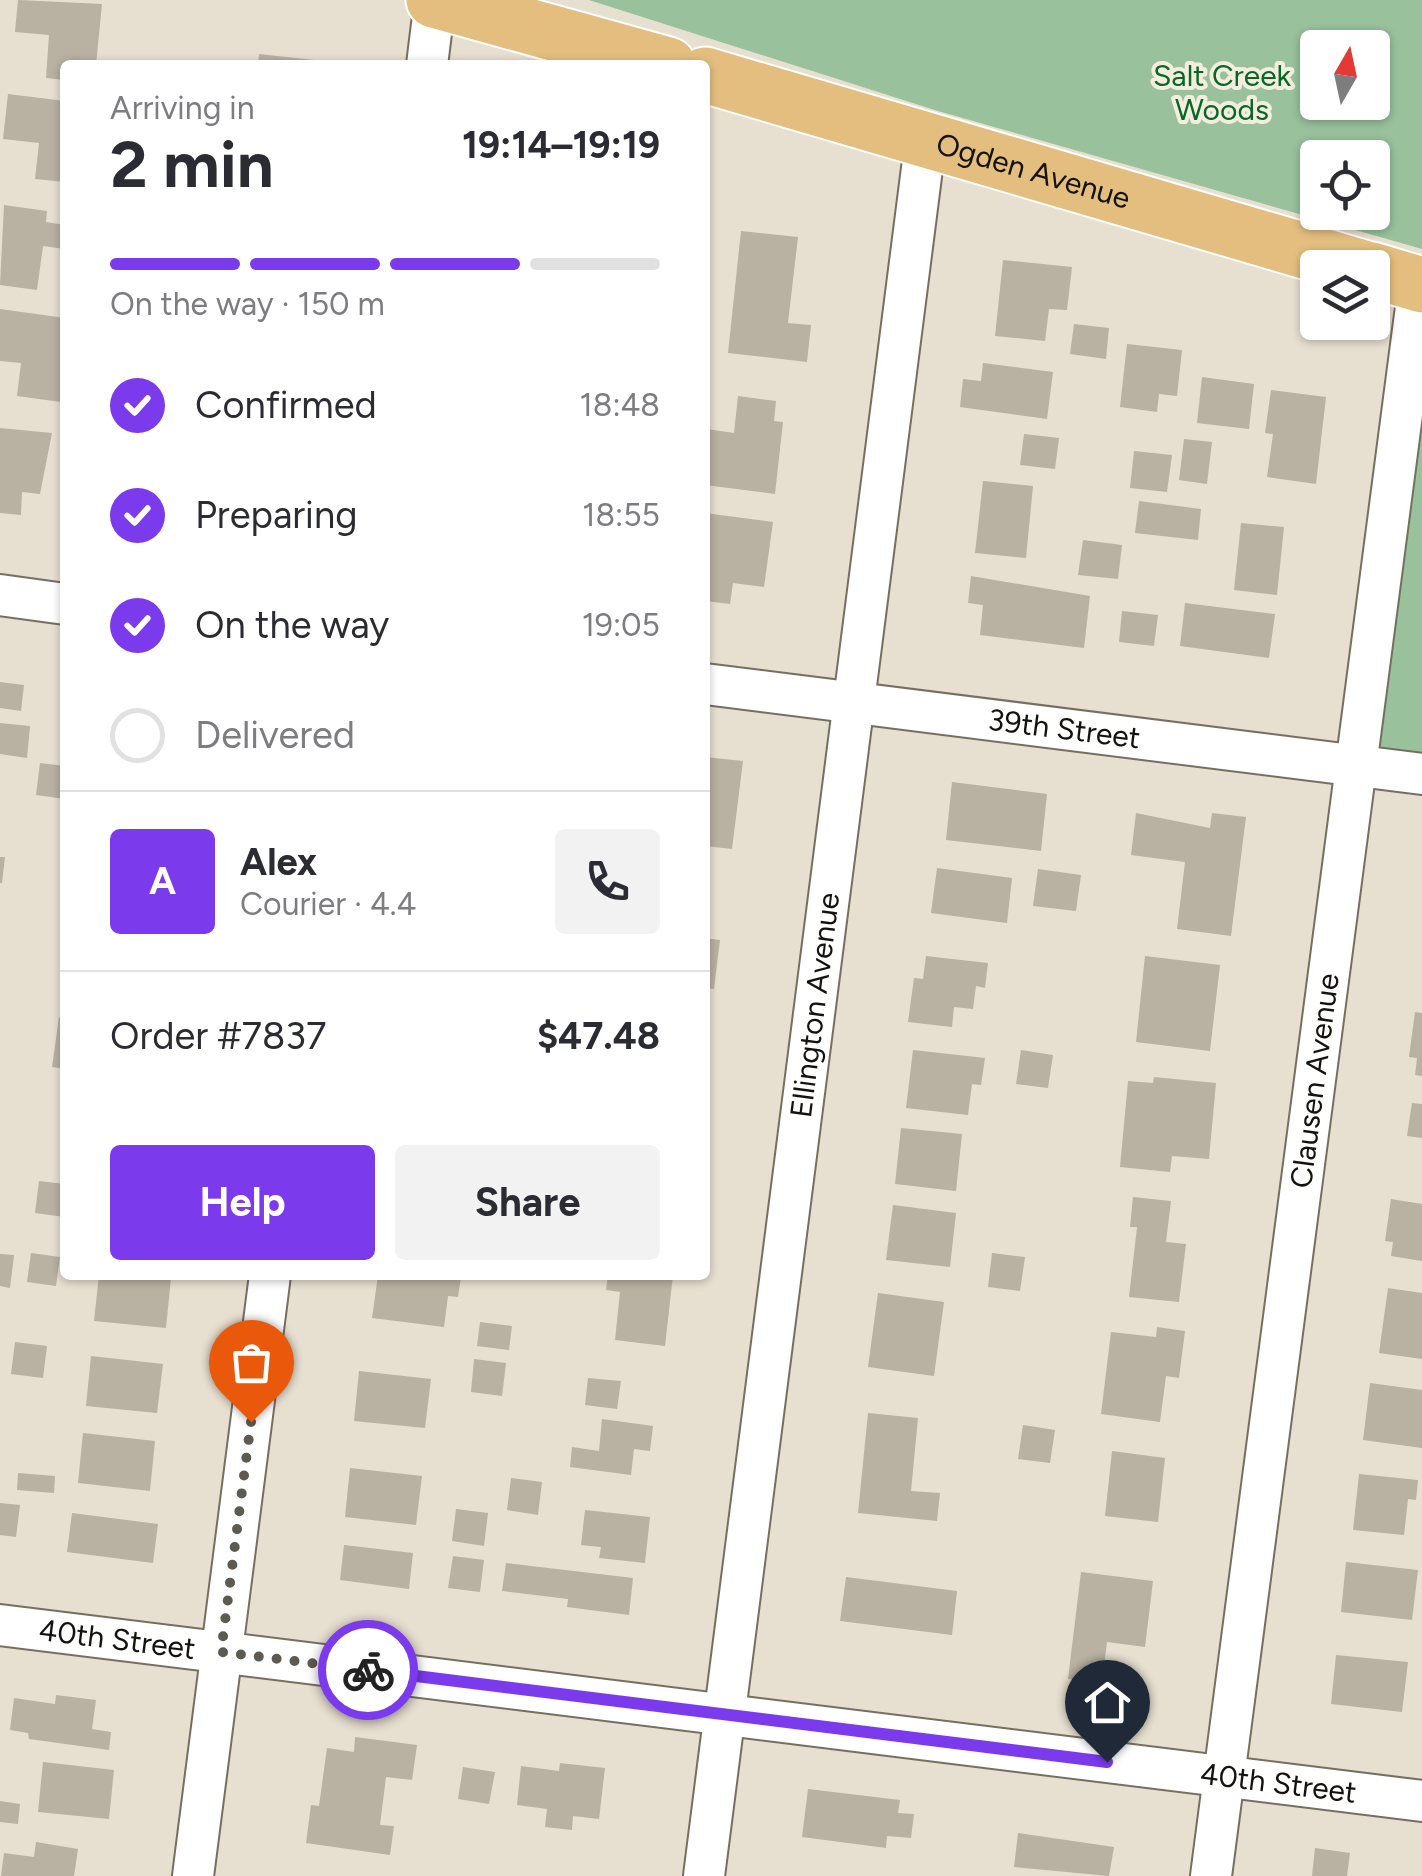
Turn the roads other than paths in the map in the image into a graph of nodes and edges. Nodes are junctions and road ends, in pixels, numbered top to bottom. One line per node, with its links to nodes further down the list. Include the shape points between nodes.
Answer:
1 (435, 0): 2 (street); 3 (main road)
2 (428, 60)
3 (650, 60)
4 (710, 76): 5 (main road, Ogden Avenue)
5 (926, 137): 6 (main road, Ogden Avenue); 11 (street, Ellington Avenue)
6 (1303, 250)
7 (1404, 280): 12 (street, Clausen Avenue)
8 (0, 595): 9 (street)
9 (60, 603)
10 (710, 685): 11 (street, 39th Street)
11 (852, 702): 12 (street, 39th Street); 17 (street, Ellington Avenue)
12 (1355, 766): 13 (street, 39th Street); 18 (street, Clausen Avenue)
13 (1422, 774)
14 (269, 1280): 16 (street)
15 (0, 1624): 16 (street, 40th Street)
16 (221, 1652): 17 (street, 40th Street); 20 (street)
17 (724, 1714): 18 (street, 40th Street); 21 (street, Ellington Avenue)
18 (1224, 1776): 19 (street, 40th Street); 22 (street, Clausen Avenue)
19 (1422, 1801)
20 (193, 1876)
21 (704, 1876)
22 (1211, 1876)

